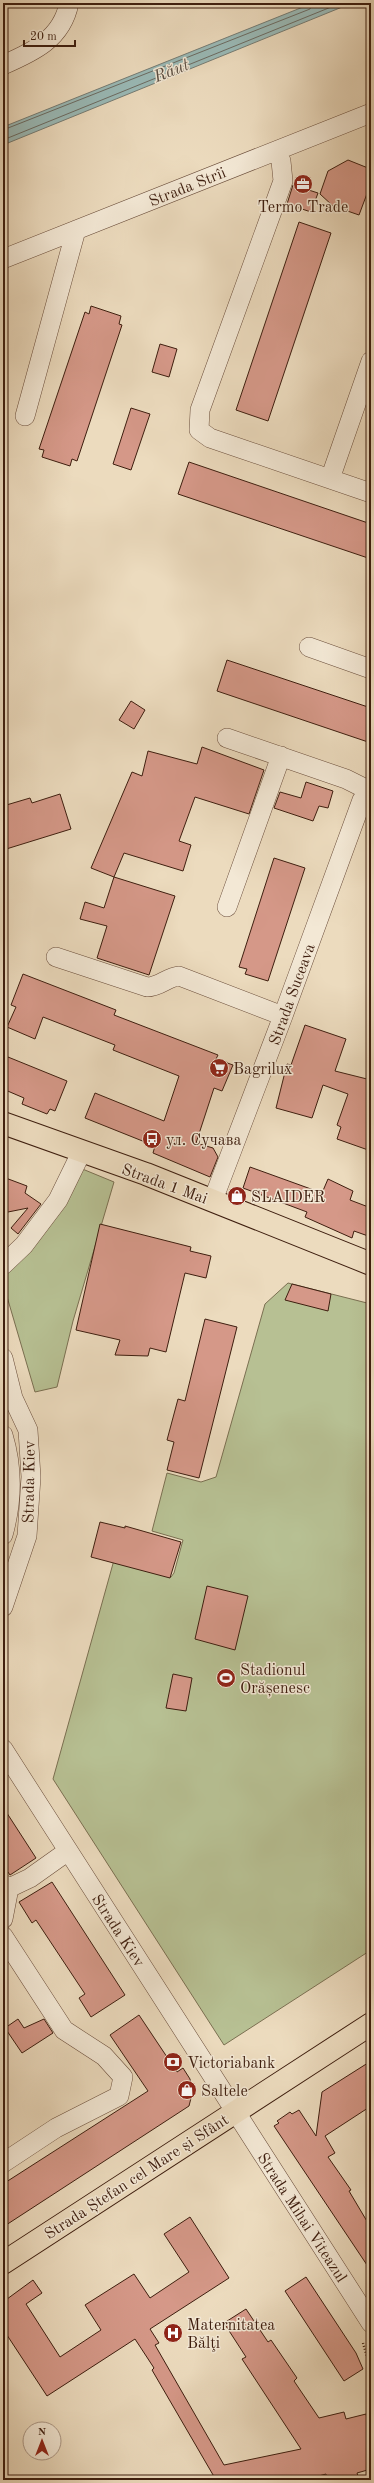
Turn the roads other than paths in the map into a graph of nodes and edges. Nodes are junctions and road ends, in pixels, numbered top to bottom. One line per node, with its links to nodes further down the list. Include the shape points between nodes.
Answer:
1 (69, 3): 2 (street, via 61,26 50,39 32,53)
2 (3, 65)
3 (371, 113): 4 (street, Strada Strîi)
4 (276, 151): 5 (street, Strada Strîi); 9 (street, via 283,181 200,410 198,424 201,433 210,438)
5 (76, 230): 6 (street, Strada Strîi); 8 (street)
6 (3, 259)
7 (371, 361): 9 (street)
8 (25, 416)
9 (330, 479): 10 (street)
10 (371, 493)
11 (309, 647): 12 (street)
12 (371, 669)
13 (227, 738): 14 (street)
14 (281, 756): 15 (street); 16 (street)
15 (370, 790): 18 (street, Strada Suceava, via 362,800)
16 (227, 907)
17 (56, 956): 18 (street, via 147,987 154,987 179,976)
18 (283, 1016): 21 (street, Strada Suceava)
19 (3, 1123): 20 (main road, Strada 1 Mai)
20 (81, 1152): 21 (main road, Strada 1 Mai); 23 (street, via 58,1200 24,1245)
21 (213, 1200): 22 (main road, Strada 1 Mai)
22 (371, 1264)
23 (3, 1265)
24 (3, 1358): 25 (street, Strada Kiev)
25 (8, 1400): 28 (street, Strada Kiev, via 28,1430 31,1477 27,1536)
26 (3, 1435): 27 (street, via 11,1486)
27 (3, 1536)
28 (3, 1607)
29 (3, 1750): 30 (street, Strada Kiev)
30 (68, 1850): 31 (street, via 30,1878); 35 (street, Strada Kiev)
31 (6, 1886): 32 (street)
32 (3, 1919)
33 (3, 1936): 36 (street, via 64,2030 104,2056 123,2077 119,2096 56,2128)
34 (371, 2024): 35 (main road, Strada Ștefan cel Mare și Sfânt)
35 (235, 2111): 37 (main road, Strada Ștefan cel Mare și Sfânt); 38 (street, Strada Mihai Viteazul)
36 (3, 2163)
37 (3, 2263)
38 (371, 2323)

